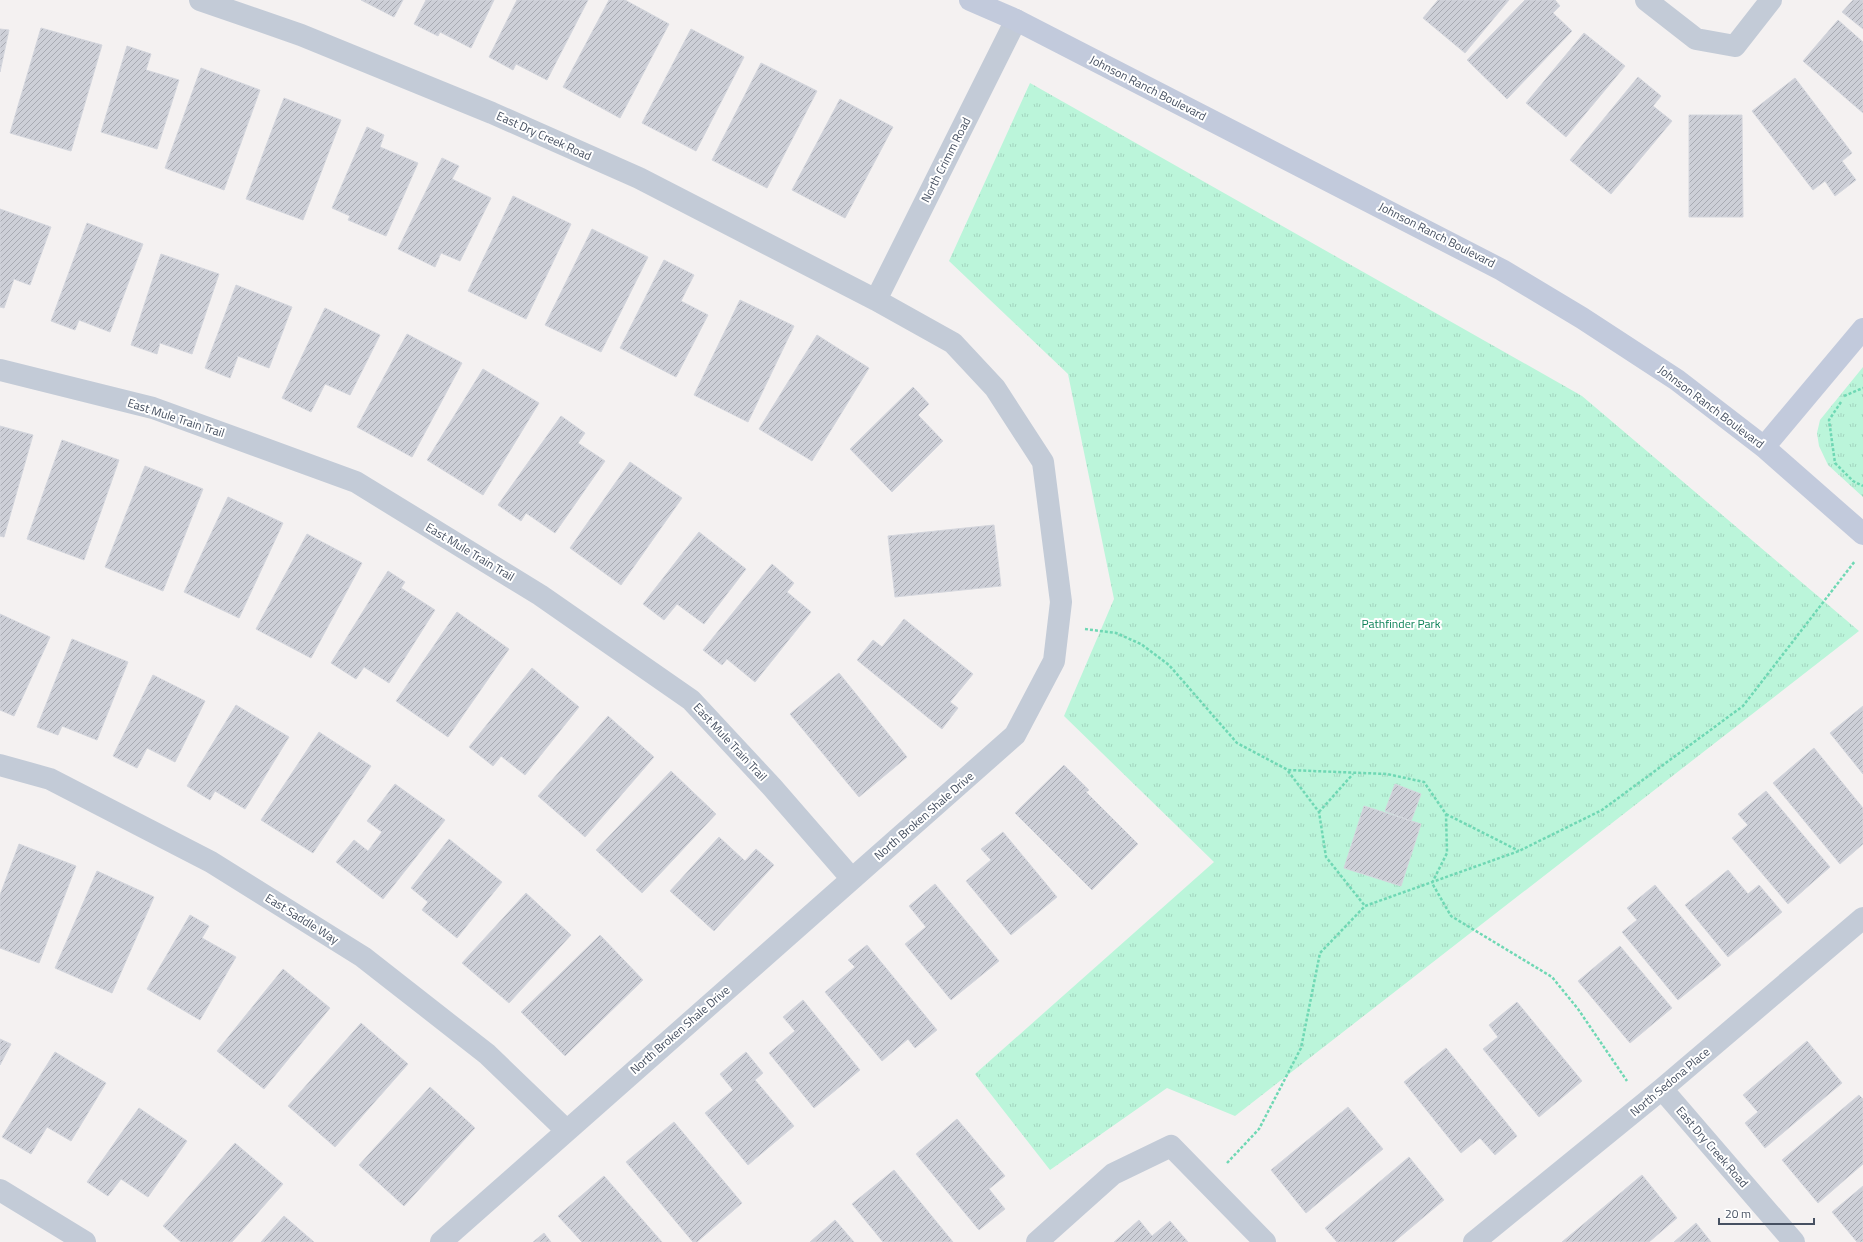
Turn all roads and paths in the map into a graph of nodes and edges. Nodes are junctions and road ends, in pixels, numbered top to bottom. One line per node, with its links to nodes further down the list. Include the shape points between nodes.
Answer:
1 (200, 0): 6 (street, East Dry Creek Road, via 301,35 492,113 639,178)
2 (970, 0): 5 (street, Johnson Ranch Boulevard)
3 (1646, 0): 4 (street, via 1696,40 1735,46)
4 (1771, 0)
5 (1016, 20): 6 (street, North Crimm Road); 10 (street, Johnson Ranch Boulevard, via 1502,270 1677,380)
6 (876, 300): 14 (street, North Broken Shale Drive, via 953,343 995,388 1043,462 1061,602)
7 (1863, 328): 10 (street)
8 (0, 370): 21 (street, East Mule Train Trail, via 153,408 356,482 540,595 691,700 772,787)
9 (1863, 388): 11 (path, via 1844,396 1829,420 1835,463 1853,481)
10 (1764, 447): 12 (street, Johnson Ranch Boulevard)
11 (1863, 486)
12 (1863, 534)
13 (1856, 560): 20 (path, via 1743,706 1602,810)
14 (1058, 628): 16 (path, via 1116,633 1141,644 1169,665 1237,743); 21 (street, North Broken Shale Drive, via 1054,662 1015,735)
15 (0, 765): 26 (street, East Saddle Way, via 50,779 211,862 363,957 487,1054)
16 (1288, 770): 17 (path); 18 (path)
17 (1353, 774): 18 (path); 19 (path, via 1387,774 1424,782)
18 (1319, 812): 23 (path, via 1326,857)
19 (1446, 814): 20 (path); 22 (path, via 1447,853)
20 (1519, 851): 22 (path)
21 (852, 879): 26 (street, North Broken Shale Drive)
22 (1432, 883): 23 (path); 25 (path, via 1451,916 1552,977 1578,1009 1622,1075)
23 (1365, 906): 27 (path, via 1320,952 1301,1048 1259,1129)
24 (1863, 918): 25 (street, North Sedona Place)
25 (1654, 1096): 33 (street, North Sedona Place); 34 (street, East Dry Creek Road)
26 (566, 1130): 30 (street, North Broken Shale Drive)
27 (1206, 1181): 31 (street, via 1171,1146 1113,1174); 32 (street)
28 (0, 1190): 29 (street)
29 (85, 1242)
30 (441, 1242)
31 (1037, 1242)
32 (1265, 1242)
33 (1474, 1242)
34 (1794, 1242)

